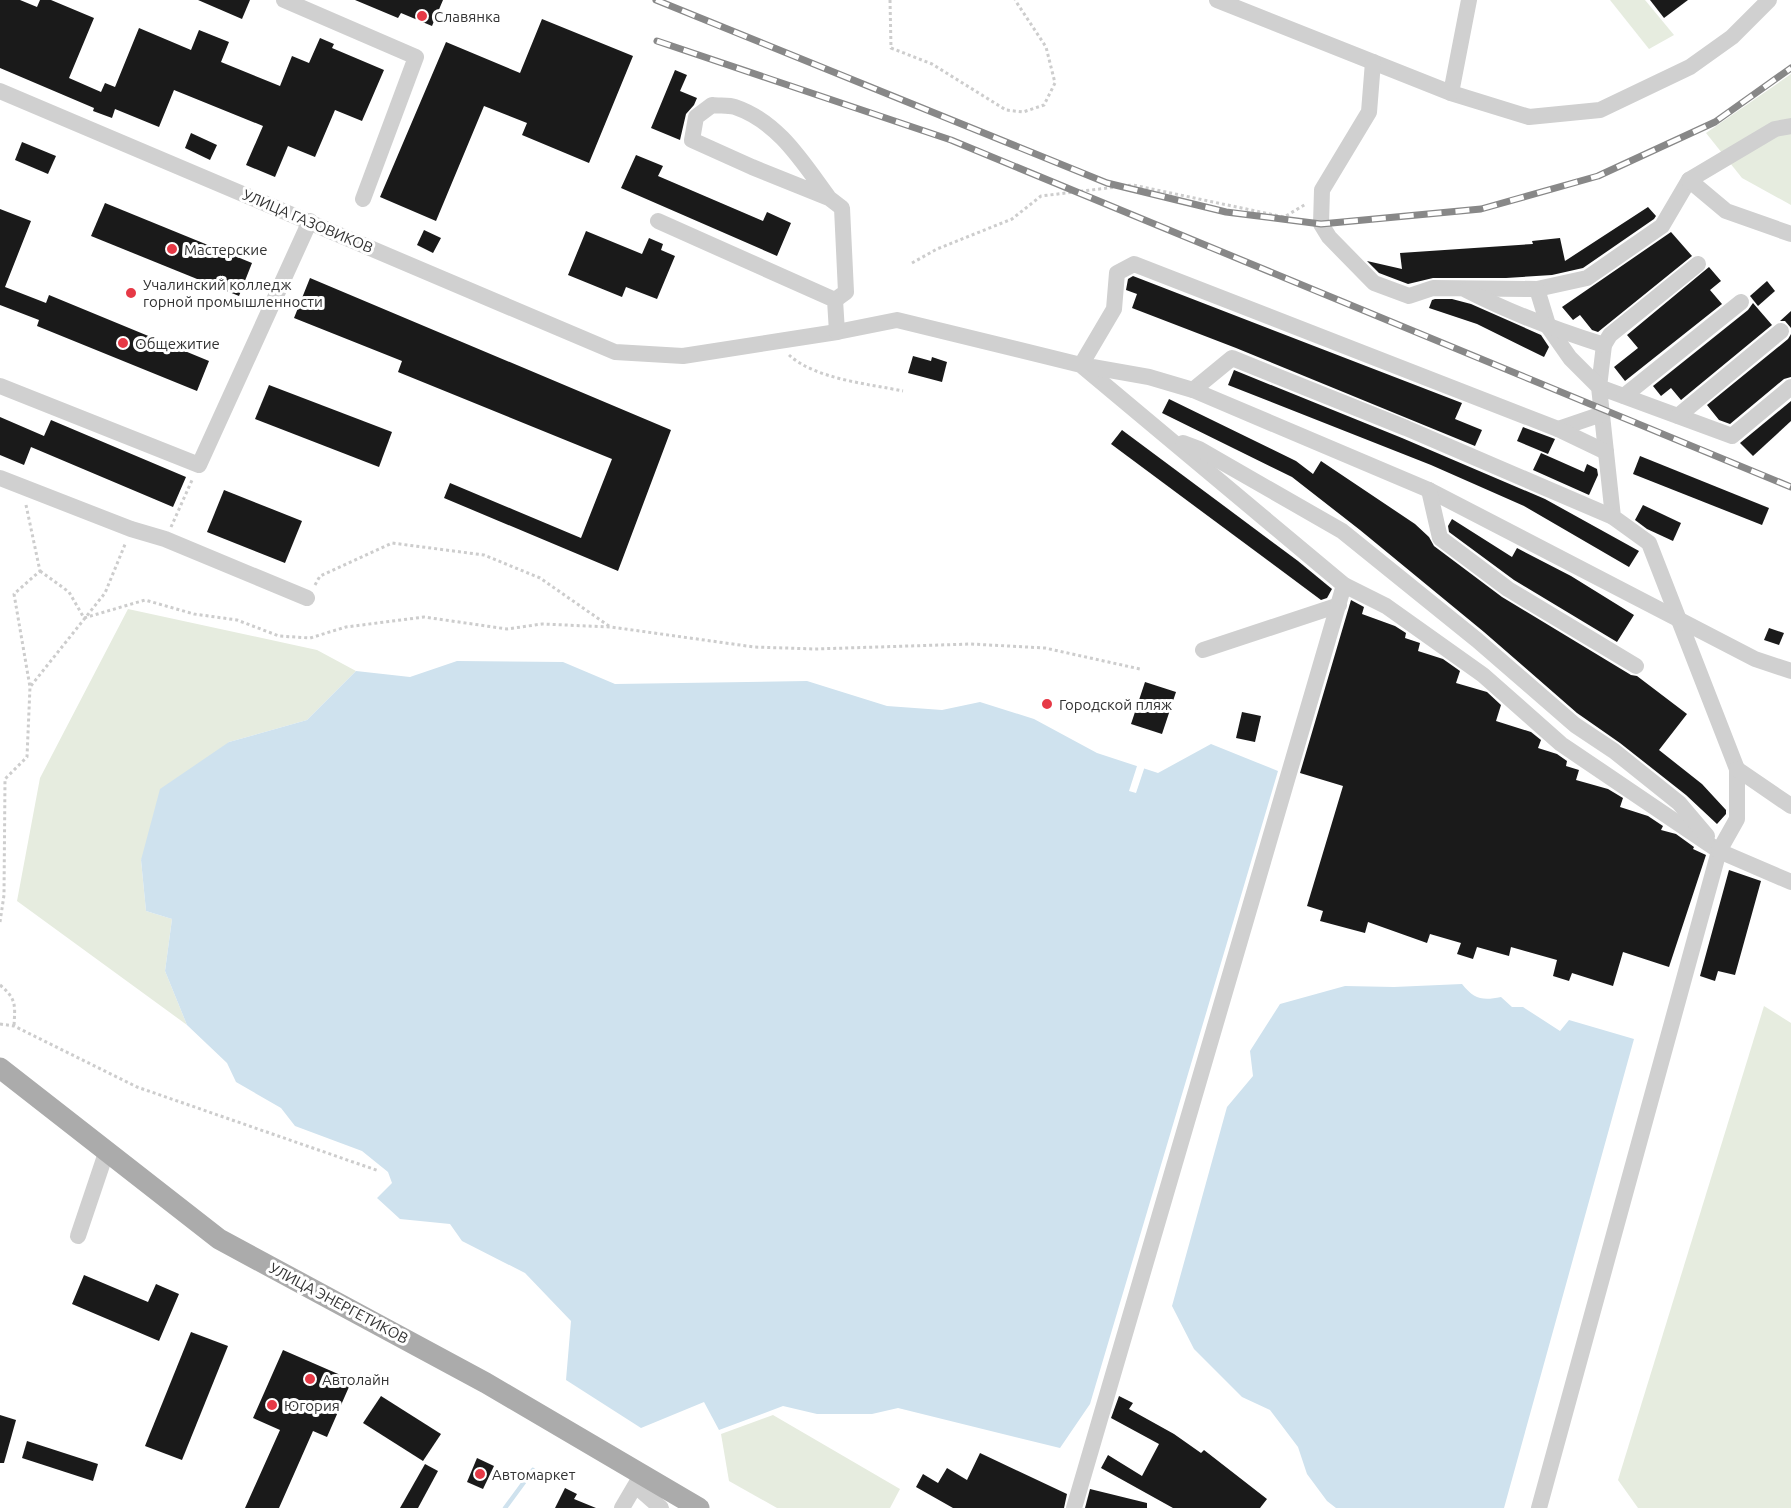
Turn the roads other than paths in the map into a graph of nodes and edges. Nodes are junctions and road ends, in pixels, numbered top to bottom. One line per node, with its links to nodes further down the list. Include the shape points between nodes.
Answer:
1 (284, 0): 11 (street, via 416,57)
2 (1217, 0): 5 (street)
3 (1469, 0): 7 (street)
4 (1769, 0): 7 (street, via 1732,37 1690,67 1600,110 1529,117)
5 (1373, 62): 7 (street); 16 (street, via 1369,112 1322,190 1321,224 1374,283 1409,296 1433,288)
6 (0, 91): 12 (street, УЛИЦА ГАЗОВИКОВ)
7 (1451, 93)
8 (1791, 126): 9 (street, via 1775,129)
9 (1689, 180): 14 (street, via 1726,210); 17 (street, via 1662,226 1587,278)
10 (829, 198): 10 (street, via 692,140 696,117 712,105 734,107 760,121 785,139); 18 (street, via 842,208 846,292)
11 (363, 199)
12 (310, 221): 22 (street, УЛИЦА ГАЗОВИКОВ, via 615,352 683,356); 25 (street, via 199,465)
13 (658, 221): 18 (street)
14 (1791, 234)
15 (1698, 264): 23 (street, via 1610,335)
16 (1462, 288): 17 (street); 20 (street)
17 (1537, 288): 20 (street)
18 (835, 300): 22 (street)
19 (1741, 302): 29 (street)
20 (1549, 328): 23 (street); 26 (street, via 1570,358)
21 (1781, 331): 31 (street)
22 (837, 333): 24 (street, УЛИЦА ГАЗОВИКОВ, via 897,320)
23 (1604, 345): 26 (street)
24 (1081, 365): 28 (street, УЛИЦА ГАЗОВИКОВ, via 1149,377); 32 (street, via 1114,309 1117,273 1134,264); 33 (street)
25 (0, 386)
26 (1599, 387): 29 (street); 30 (street)
27 (1791, 387): 31 (street, via 1732,436)
28 (1193, 390): 36 (street, УЛИЦА ГАЗОВИКОВ); 37 (street, via 1232,357)
29 (1624, 396): 31 (street)
30 (1602, 414): 32 (street); 34 (street)
31 (1678, 416)
32 (1558, 429): 34 (street)
33 (1168, 437): 38 (street); 47 (street, via 1199,449 1342,531 1575,725 1679,803)
34 (1606, 452): 37 (street)
35 (0, 478): 39 (street, via 165,539)
36 (1429, 490): 41 (street, УЛИЦА ГАЗОВИКОВ); 43 (street, via 1440,538 1508,589)
37 (1613, 517): 41 (street, via 1649,543)
38 (1344, 585): 40 (street); 47 (street, via 1386,606 1484,675 1561,744)
39 (307, 598)
40 (1339, 605): 42 (street); 56 (street)
41 (1679, 620): 44 (street, УЛИЦА ГАЗОВИКОВ, via 1755,659); 45 (street)
42 (1203, 650)
43 (1636, 666)
44 (1791, 671)
45 (1737, 769): 46 (street); 47 (street, via 1737,819)
46 (1791, 806)
47 (1719, 851): 48 (street); 57 (street)
48 (1791, 882)
49 (0, 1068): 50 (main road, УЛИЦА ЭНЕРГЕТИКОВ)
50 (106, 1150): 51 (street); 52 (main road, УЛИЦА ЭНЕРГЕТИКОВ, via 219,1239 486,1383)
51 (78, 1236)
52 (639, 1480): 53 (street); 54 (street); 55 (main road, УЛИЦА ЭНЕРГЕТИКОВ)
53 (622, 1508)
54 (661, 1508)
55 (699, 1508)
56 (1074, 1508)
57 (1539, 1508)

